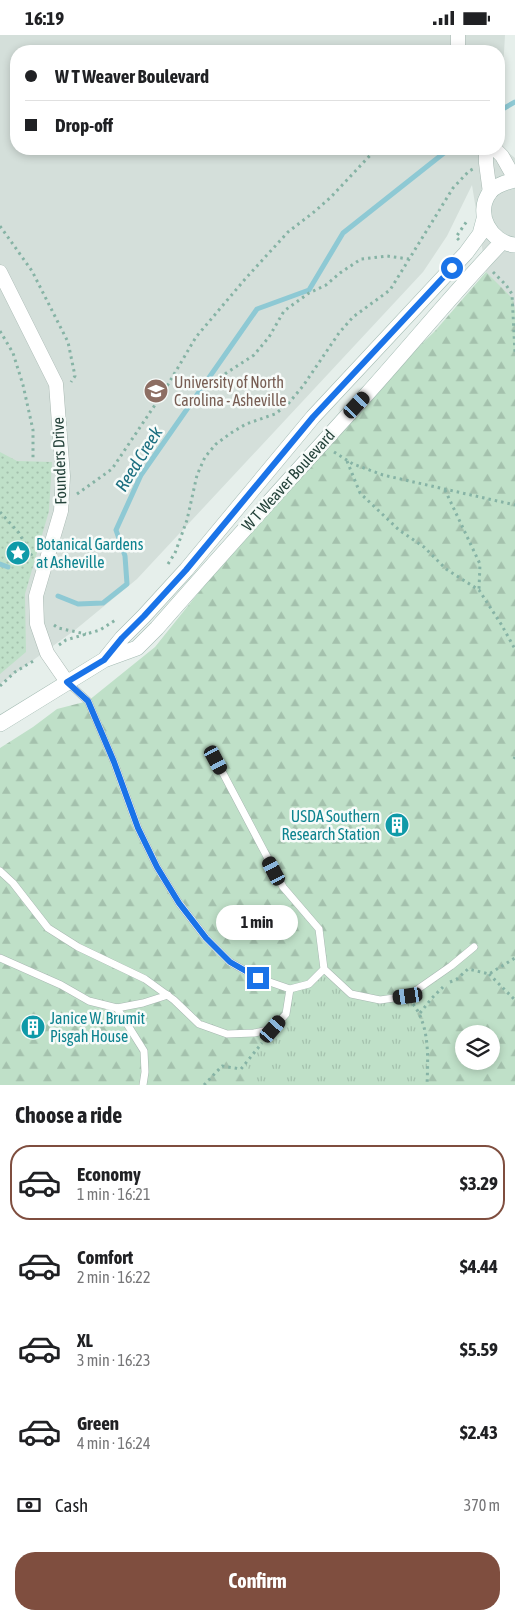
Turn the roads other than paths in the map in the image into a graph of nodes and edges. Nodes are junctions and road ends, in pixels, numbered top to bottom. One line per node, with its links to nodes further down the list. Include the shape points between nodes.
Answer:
1 (501, 155): 3 (street)
2 (486, 156): 4 (street)
3 (515, 180): 4 (main road, via 505,182)
4 (490, 193): 5 (main road, W T Weaver Boulevard)
5 (484, 219): 6 (main road, via 489,230); 8 (main road, W T Weaver Boulevard, via 480,234 466,253 313,417 186,570)
6 (509, 244): 8 (main road, W T Weaver Boulevard, via 479,265 157,627 136,647)
7 (0, 271): 9 (street, Founders Drive, via 56,384 63,476 61,511 36,596 37,625 47,653)
8 (104, 660): 9 (main road, W T Weaver Boulevard)
9 (67, 682): 10 (main road, W T Weaver Boulevard); 16 (lane, via 88,701 138,828 179,903 230,962 258,978)
10 (0, 724)
11 (216, 760): 15 (lane, via 283,887 319,929)
12 (0, 871): 17 (lane, via 48,928 78,947 145,979)
13 (474, 947): 15 (lane, via 408,996 380,1000 351,994)
14 (0, 957): 18 (lane, via 89,1001)
15 (324, 969): 16 (lane, via 310,984)
16 (290, 989): 17 (lane, via 286,1014 273,1029 254,1033 227,1034 199,1024)
17 (168, 995): 18 (lane)
18 (117, 1008): 19 (lane, via 144,1051)
19 (143, 1085)

